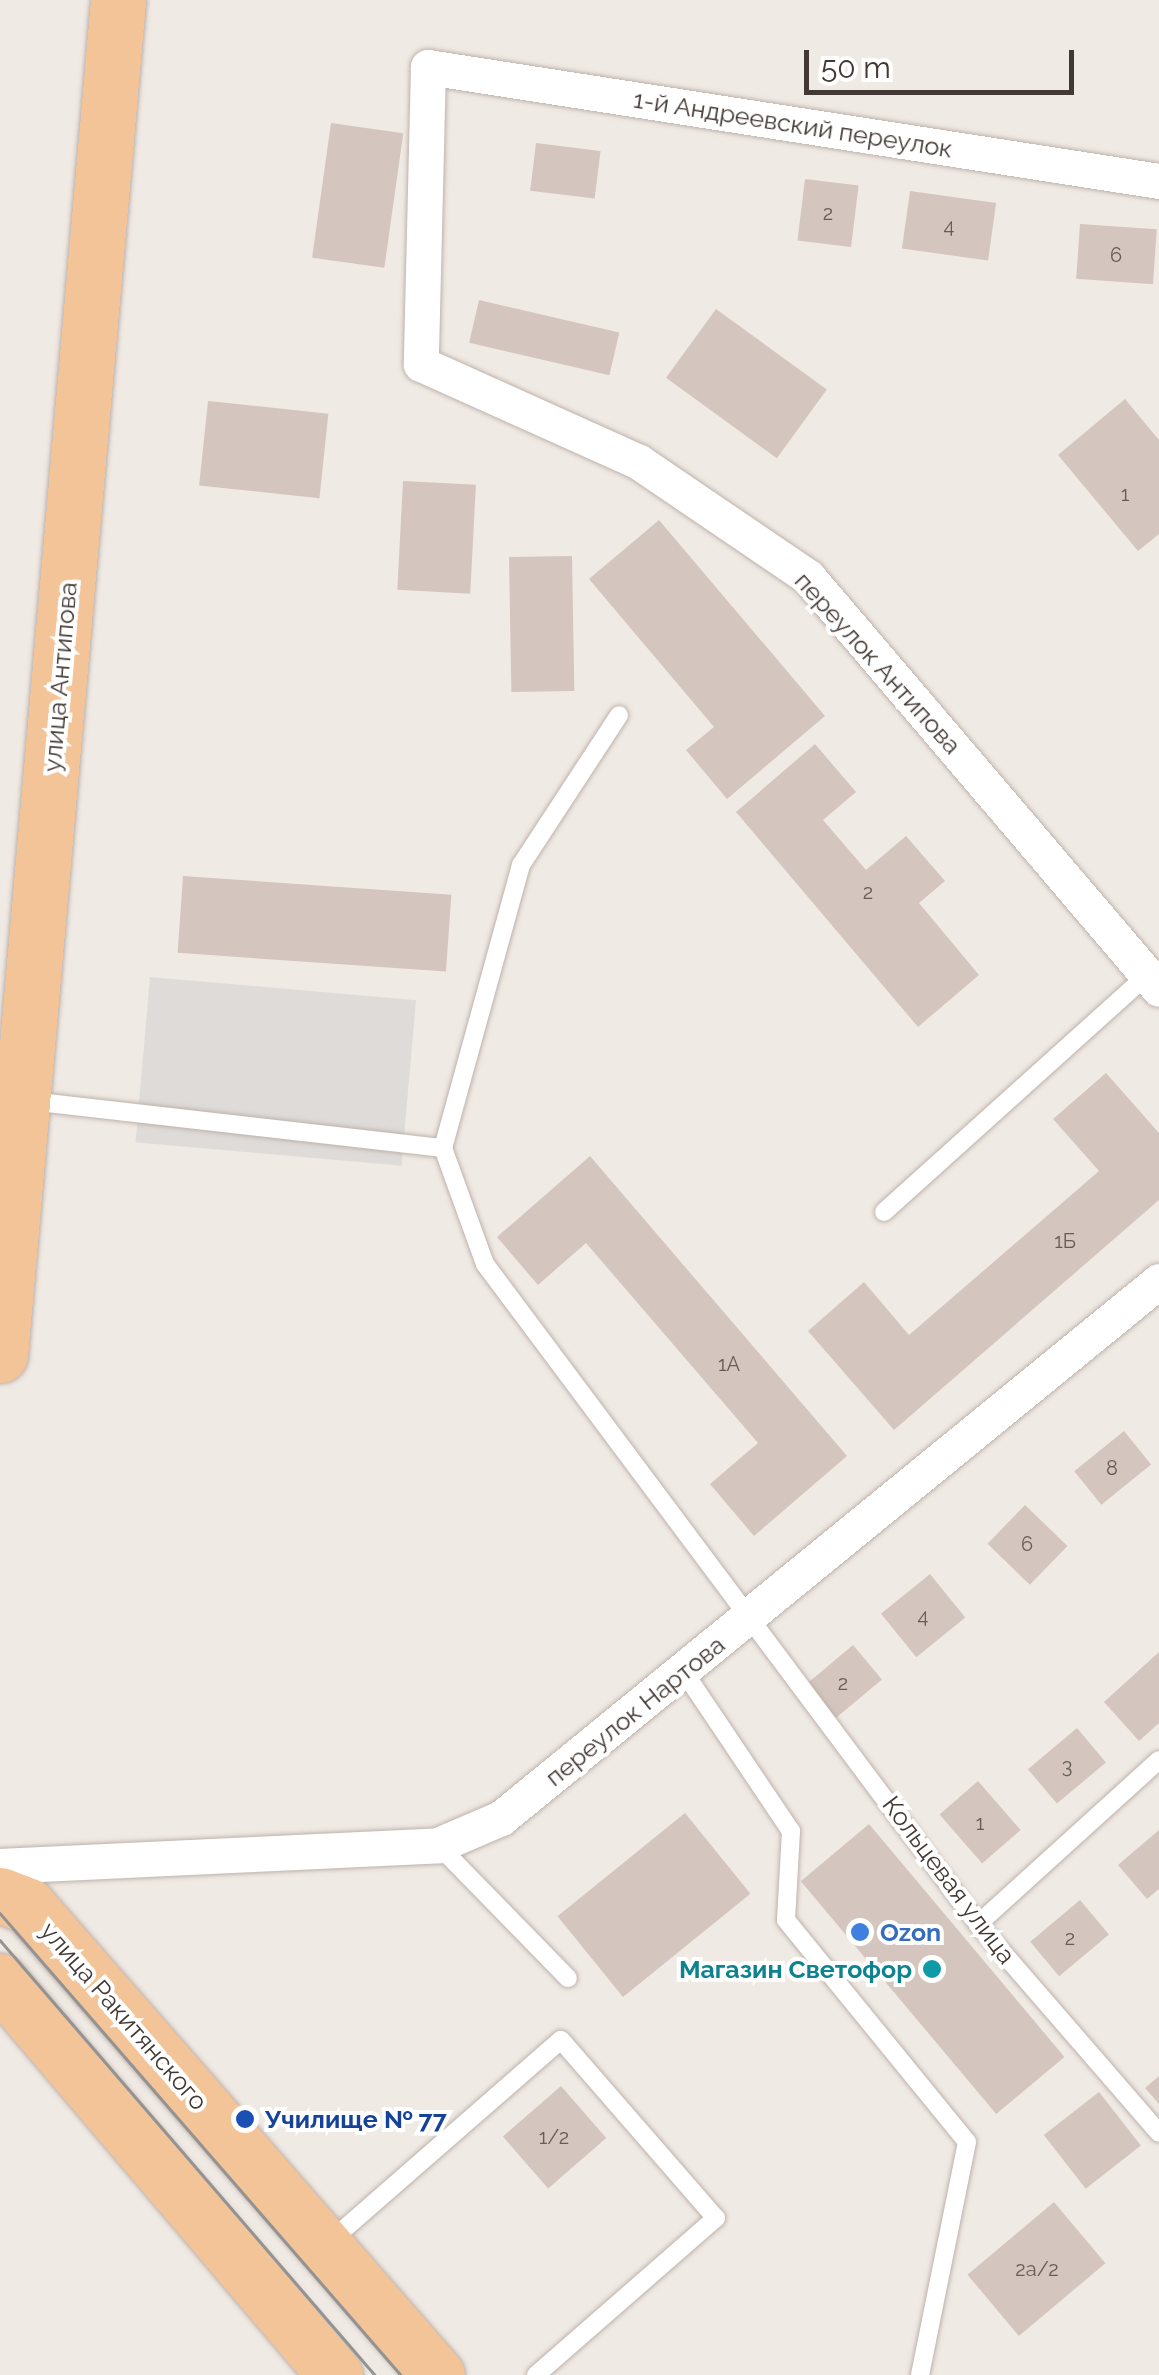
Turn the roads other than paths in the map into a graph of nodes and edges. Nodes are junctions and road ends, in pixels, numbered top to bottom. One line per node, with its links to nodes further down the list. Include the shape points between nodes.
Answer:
1 (118, 0): 6 (main road, улица Антипова)
2 (428, 67): 3 (street, 1-й Андреевский переулок); 5 (street, переулок Антипова, via 421,364 639,462 808,578)
3 (1159, 181)
4 (619, 715): 7 (lane, via 521,865)
5 (1153, 982): 8 (lane)
6 (24, 1100): 7 (lane); 10 (main road, улица Антипова)
7 (443, 1148): 11 (lane, Кольцевая улица, via 485,1264)
8 (884, 1212)
9 (1159, 1281): 11 (street, переулок Нартова)
10 (0, 1354)
11 (753, 1616): 12 (street, переулок Нартова); 17 (lane, Кольцевая улица)
12 (684, 1672): 14 (street, переулок Нартова, via 501,1818); 25 (lane, via 790,1831 786,1920 967,2142)
13 (1159, 1760): 17 (lane)
14 (438, 1845): 15 (street, переулок Нартова); 18 (lane)
15 (0, 1866)
16 (0, 1894): 21 (main road, улица Ракитянского, via 28,1906)
17 (978, 1924): 20 (lane, Кольцевая улица)
18 (568, 1978)
19 (0, 1982): 22 (main road)
20 (1159, 2134)
21 (324, 2246): 23 (main road, улица Ракитянского); 24 (lane, via 561,2040 716,2218)
22 (336, 2375)
23 (436, 2375)
24 (536, 2375)
25 (920, 2375)

